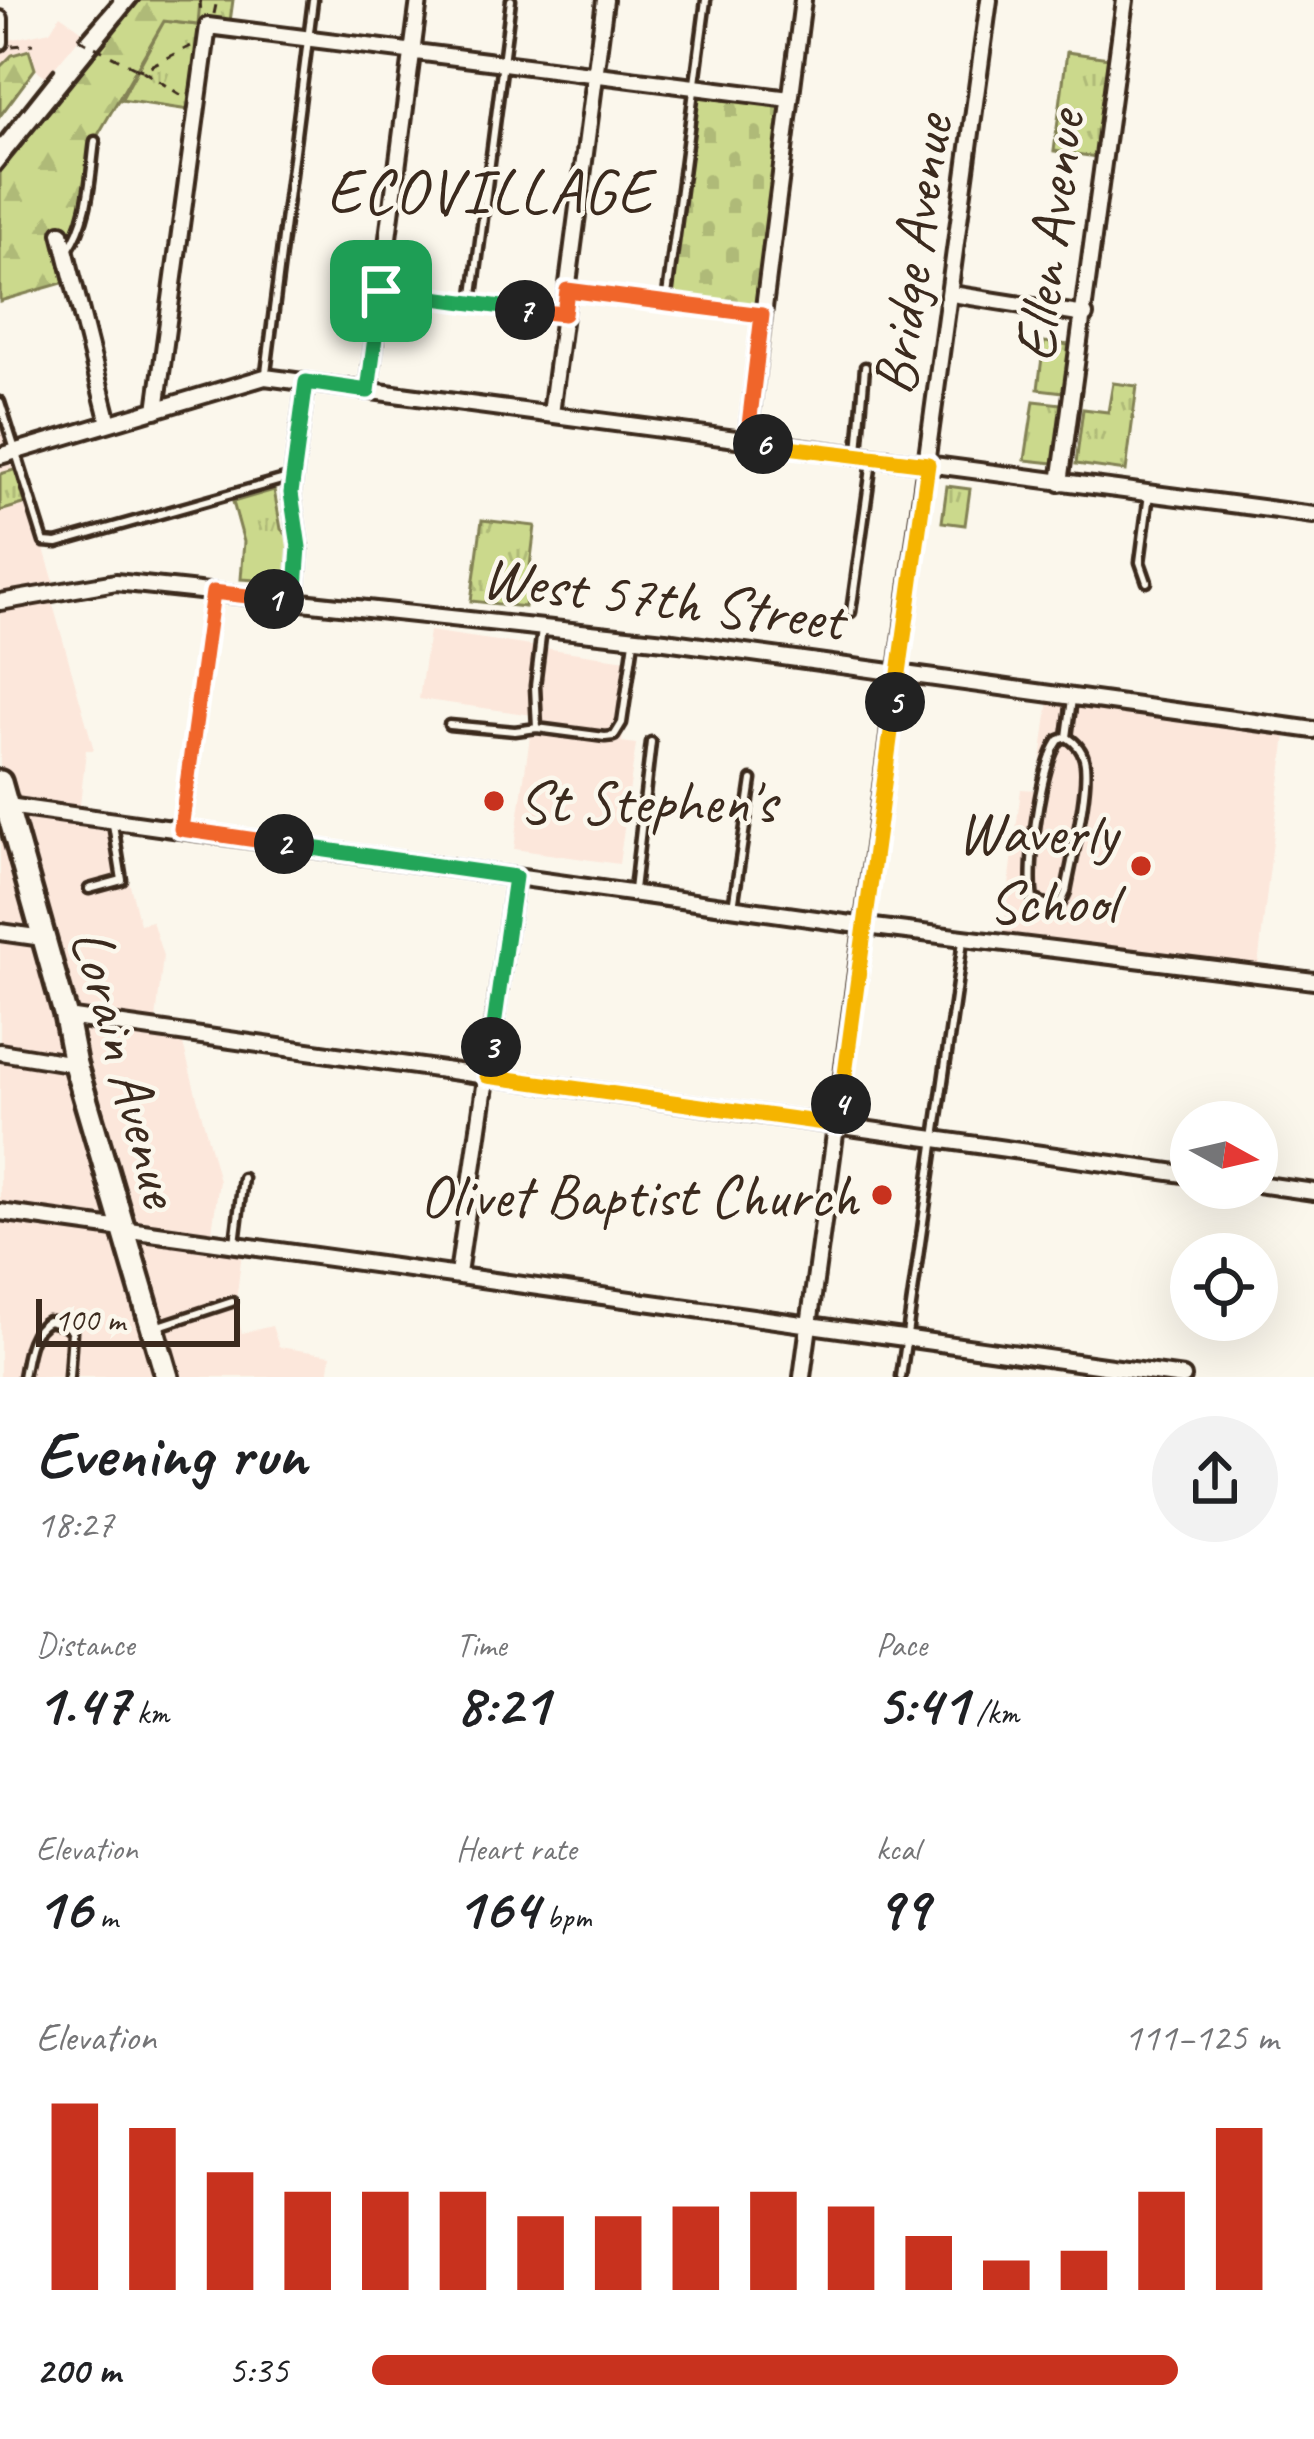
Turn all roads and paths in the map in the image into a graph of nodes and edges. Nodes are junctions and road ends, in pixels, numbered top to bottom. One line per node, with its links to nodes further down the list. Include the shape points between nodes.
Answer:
1 (200, 0): 11 (path)
2 (217, 0): 11 (path)
3 (313, 0): 13 (lane)
4 (419, 0): 18 (street)
5 (511, 0): 19 (lane)
6 (604, 0): 21 (street)
7 (706, 0): 22 (lane)
8 (803, 0): 24 (street)
9 (989, 0): 30 (street, Bridge Avenue)
10 (1125, 0): 35 (street, Ellen Avenue)
11 (207, 18): 13 (street); 41 (street)
12 (0, 19): 16 (street)
13 (308, 38): 18 (street); 37 (lane)
14 (80, 39): 20 (path, bridge)
15 (192, 39): 20 (path, via 178,56)
16 (4, 43): 17 (path)
17 (33, 44)
18 (412, 50): 19 (street); 29 (street)
19 (503, 62): 21 (street); 31 (lane)
20 (142, 70): 23 (path)
21 (595, 74): 22 (street); 28 (street)
22 (694, 87): 24 (street); 32 (lane)
23 (184, 98)
24 (790, 99): 34 (street)
25 (95, 140): 27 (lane, via 80,233)
26 (61, 233): 27 (street)
27 (66, 253): 43 (street)
28 (567, 290): 32 (lane); 33 (street)
29 (381, 291): 31 (lane); 39 (street)
30 (952, 294): 35 (street); 47 (street, Bridge Avenue)
31 (472, 303): 33 (lane)
32 (666, 303): 34 (lane)
33 (564, 314): 42 (street)
34 (762, 315): 44 (street)
35 (1085, 315): 49 (street, Ellen Avenue)
36 (865, 367): 46 (lane)
37 (265, 377): 38 (street); 41 (street)
38 (306, 382): 39 (street); 48 (street)
39 (368, 391): 42 (street)
40 (0, 402): 45 (lane)
41 (155, 410): 43 (street)
42 (551, 414): 44 (street)
43 (109, 423): 45 (street)
44 (747, 442): 46 (street)
45 (8, 454): 48 (lane, via 49,542)
46 (865, 457): 47 (street); 56 (lane)
47 (928, 464): 49 (street); 59 (street, Bridge Avenue)
48 (294, 477): 55 (street)
49 (1060, 483): 50 (street)
50 (1149, 494): 51 (street); 52 (lane, via 1140,562)
51 (1314, 515)
52 (1147, 582)
53 (213, 592): 54 (street, West 57th Street, via 116,582); 55 (street, West 57th Street); 70 (lane)
54 (0, 602)
55 (295, 602): 57 (street, West 57th Street)
56 (851, 612)
57 (542, 628): 58 (street, West 57th Street); 62 (lane)
58 (634, 638): 59 (street, West 57th Street); 62 (lane, via 620,730 605,737)
59 (899, 670): 60 (street, West 57th Street); 75 (street, Bridge Avenue)
60 (1072, 695): 63 (street, West 57th Street); 64 (lane)
61 (449, 725): 62 (lane)
62 (537, 728)
63 (1314, 730)
64 (1067, 737): 64 (lane, via 1047,764 1031,874 1033,898 1052,907 1066,892 1084,782 1084,756)
65 (651, 742): 73 (lane)
66 (752, 780): 74 (lane)
67 (0, 782): 68 (main road, Lorain Avenue)
68 (8, 806): 69 (street); 78 (main road, Lorain Avenue)
69 (113, 820): 70 (street); 72 (lane, via 122,880)
70 (181, 829): 71 (street)
71 (515, 877): 73 (street); 83 (street)
72 (89, 889)
73 (634, 894): 74 (street)
74 (733, 908): 75 (street)
75 (866, 926): 77 (street); 84 (street, Bridge Avenue)
76 (0, 932): 78 (street)
77 (963, 937): 79 (street); 85 (lane)
78 (43, 938): 80 (main road, Lorain Avenue)
79 (1314, 981)
80 (66, 1018): 82 (main road, Lorain Avenue); 83 (street)
81 (0, 1052): 82 (street)
82 (75, 1064): 91 (main road, Lorain Avenue)
83 (487, 1076): 84 (street); 93 (street)
84 (838, 1125): 85 (street); 95 (street, Bridge Avenue)
85 (934, 1139): 86 (street); 97 (lane)
86 (1170, 1172)
87 (243, 1178): 92 (lane)
88 (1278, 1187): 89 (street)
89 (1314, 1192)
90 (0, 1212): 91 (street)
91 (121, 1227): 92 (street); 96 (main road, Lorain Avenue)
92 (235, 1243): 93 (street)
93 (458, 1274): 95 (street)
94 (232, 1302): 96 (lane)
95 (810, 1324): 97 (street); 101 (street, Bridge Avenue)
96 (153, 1328): 100 (main road, Lorain Avenue)
97 (906, 1339): 102 (lane); 103 (street)
98 (23, 1377): 99 (lane, via 33,1337 48,1321 72,1331)
99 (69, 1377)
100 (167, 1377)
101 (802, 1377)
102 (901, 1377)
103 (1183, 1377)

